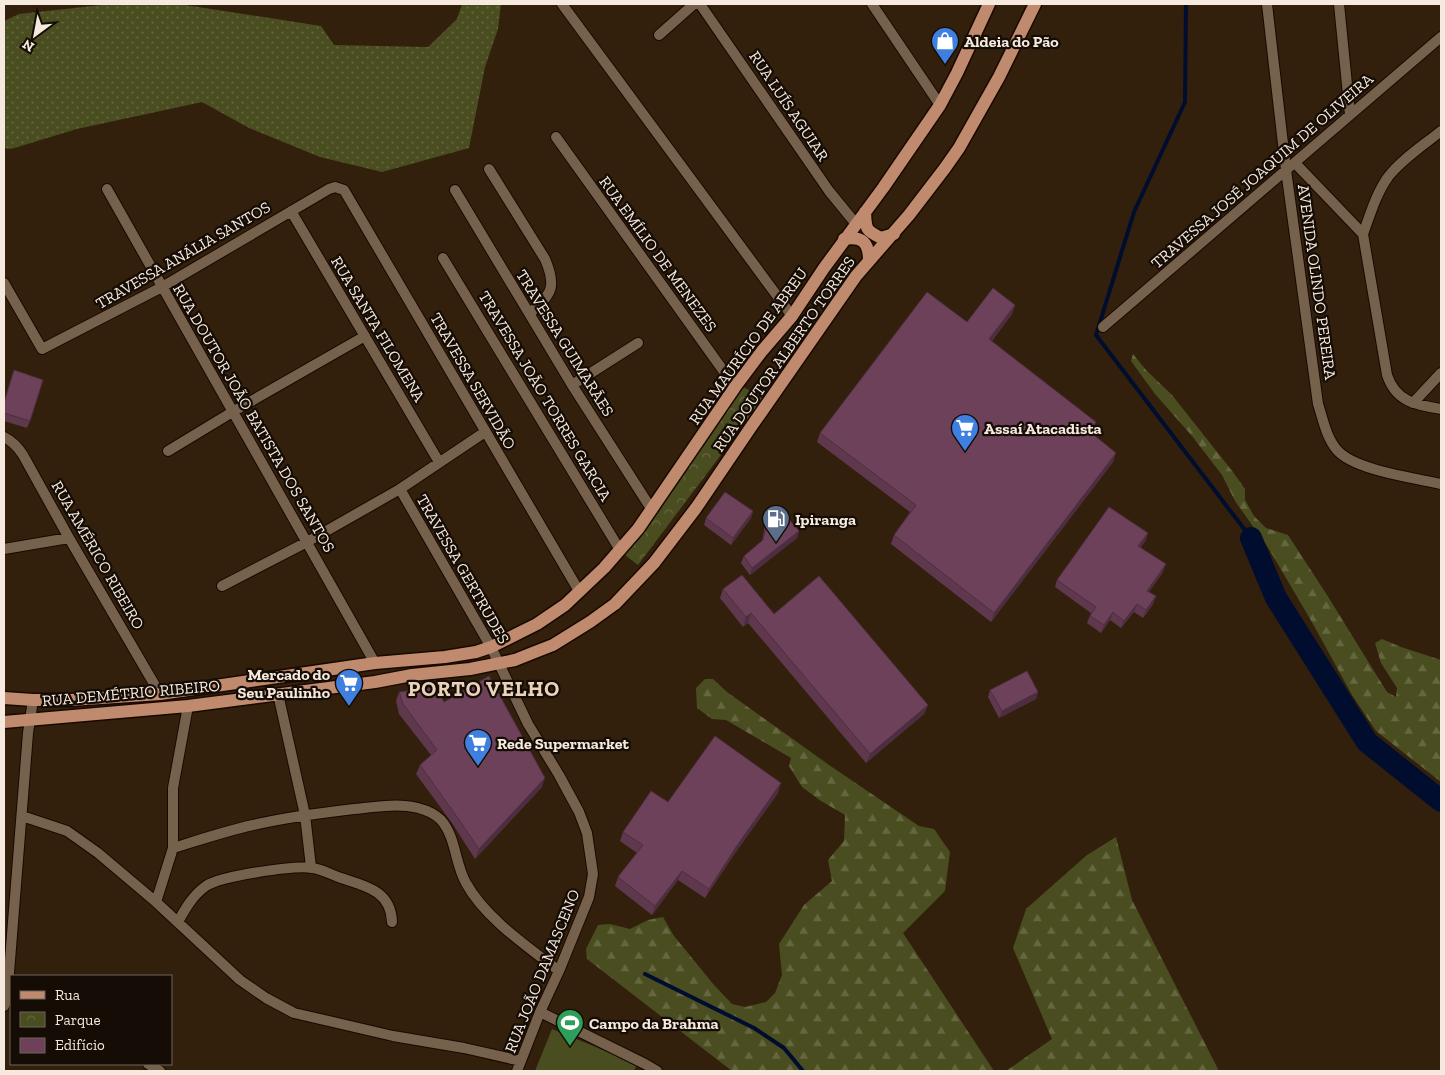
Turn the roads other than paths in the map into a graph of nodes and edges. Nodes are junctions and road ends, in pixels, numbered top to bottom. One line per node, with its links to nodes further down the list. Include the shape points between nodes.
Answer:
1 (562, 4): 31 (street)
2 (694, 4): 9 (street)
3 (700, 4): 22 (street, RUA LUÍS AGUIAR, via 829,191)
4 (872, 4): 11 (street)
5 (989, 4): 11 (main road, RUA MAURÍCIO DE ABREU)
6 (1035, 4): 23 (main road, RUA DOUTOR ALBERTO TORRES, via 959,148)
7 (1268, 4): 15 (street, AVENIDA OLINDO PEREIRA)
8 (1339, 4): 12 (street)
9 (659, 35)
10 (1441, 37): 12 (street, TRAVESSA JOSÉ JOAQUIM DE OLIVEIRA)
11 (940, 105): 21 (main road, RUA MAURÍCIO DE ABREU)
12 (1350, 116): 15 (street, TRAVESSA JOSÉ JOAQUIM DE OLIVEIRA)
13 (1441, 131): 24 (street, via 1388,178)
14 (556, 138): 37 (street, RUA EMÍLIO DE MENEZES)
15 (1290, 167): 24 (street); 32 (street, TRAVESSA JOSÉ JOAQUIM DE OLIVEIRA); 45 (street, AVENIDA OLINDO PEREIRA, via 1318,404 1332,443 1356,464)
16 (489, 168): 30 (street, via 551,274 549,294)
17 (338, 188): 20 (street, TRAVESSA ANÁLIA SANTOS); 41 (street, TRAVESSA SERVIDÃO, via 344,190 351,201)
18 (108, 189): 29 (street, RUA DOUTOR JOÃO BATISTA DOS SANTOS)
19 (455, 190): 30 (street, TRAVESSA GUIMARÃES)
20 (291, 210): 29 (street, TRAVESSA ANÁLIA SANTOS); 33 (street, RUA SANTA FILOMENA)
21 (865, 212): 22 (main road, RUA MAURÍCIO DE ABREU); 23 (main road, via 866,228 870,233 881,238)
22 (856, 224): 25 (main road, RUA MAURÍCIO DE ABREU)
23 (894, 234): 27 (main road, RUA DOUTOR ALBERTO TORRES)
24 (1363, 234): 38 (street, via 1387,375 1395,391)
25 (844, 239): 27 (main road, via 864,241); 31 (main road, RUA MAURÍCIO DE ABREU)
26 (443, 258): 51 (street, TRAVESSA JOÃO TORRES GARCIA)
27 (869, 261): 56 (main road, RUA DOUTOR ALBERTO TORRES, via 654,563 615,604 590,622 553,645)
28 (4, 283): 29 (street, TRAVESSA ANÁLIA SANTOS, via 42,349)
29 (162, 287): 40 (street, RUA DOUTOR JOÃO BATISTA DOS SANTOS)
30 (530, 313): 36 (street, TRAVESSA GUIMARÃES)
31 (792, 316): 37 (main road, RUA MAURÍCIO DE ABREU)
32 (1103, 327)
33 (365, 336): 40 (street); 44 (street, RUA SANTA FILOMENA)
34 (638, 343): 36 (street)
35 (1441, 373): 38 (street)
36 (572, 385): 47 (street, TRAVESSA GUIMARÃES)
37 (735, 387): 47 (main road, RUA MAURÍCIO DE ABREU)
38 (1413, 403): 39 (street)
39 (1441, 409)
40 (234, 411): 43 (street); 49 (street, RUA DOUTOR JOÃO BATISTA DOS SANTOS)
41 (485, 432): 44 (street); 53 (street, TRAVESSA SERVIDÃO)
42 (4, 437): 48 (street, RUA AMÉRICO RIBEIRO, via 23,455)
43 (168, 451)
44 (439, 462): 46 (street)
45 (1441, 484)
46 (400, 489): 49 (street); 54 (street, TRAVESSA GERTRUDES)
47 (652, 510): 51 (main road, RUA MAURÍCIO DE ABREU)
48 (69, 538): 50 (street); 57 (street, RUA AMÉRICO RIBEIRO)
49 (307, 542): 52 (street); 55 (street, RUA DOUTOR JOÃO BATISTA DOS SANTOS)
50 (4, 549)
51 (620, 550): 53 (main road, RUA MAURÍCIO DE ABREU)
52 (222, 586)
53 (579, 592): 54 (main road, RUA MAURÍCIO DE ABREU, via 537,624)
54 (491, 647): 55 (main road, RUA MAURÍCIO DE ABREU, via 445,657); 56 (street, TRAVESSA GERTRUDES)
55 (375, 662): 57 (main road, RUA MAURÍCIO DE ABREU)
56 (499, 663): 58 (main road, RUA DEMÉTRIO RIBEIRO); 71 (street, RUA JOÃO DAMASCENO, via 587,833 592,886)
57 (160, 694): 60 (main road, RUA MAURÍCIO DE ABREU)
58 (278, 694): 61 (main road, RUA DEMÉTRIO RIBEIRO); 64 (street)
59 (4, 698): 60 (main road, RUA MAURÍCIO DE ABREU)
60 (33, 700): 62 (street)
61 (188, 706): 62 (main road, RUA DEMÉTRIO RIBEIRO); 66 (street, via 173,788)
62 (29, 719): 63 (main road, RUA DEMÉTRIO RIBEIRO); 65 (street)
63 (4, 722)
64 (305, 815): 66 (street, via 251,825); 67 (street); 71 (street, via 399,806 418,808 432,814 447,828 466,882 478,900)
65 (22, 816): 68 (street, via 67,831); 72 (street)
66 (173, 848): 68 (street)
67 (311, 867): 69 (street, via 229,877 214,882 188,904); 70 (street, via 368,886 380,894 390,908)
68 (156, 902): 69 (street)
69 (178, 922): 74 (street, via 240,980 294,1014 464,1048)
70 (392, 922)
71 (559, 971): 73 (street, RUA JOÃO DAMASCENO)
72 (6, 1000)
73 (540, 1012): 74 (street, RUA JOÃO DAMASCENO); 75 (street)
74 (519, 1066)
75 (657, 1071)

